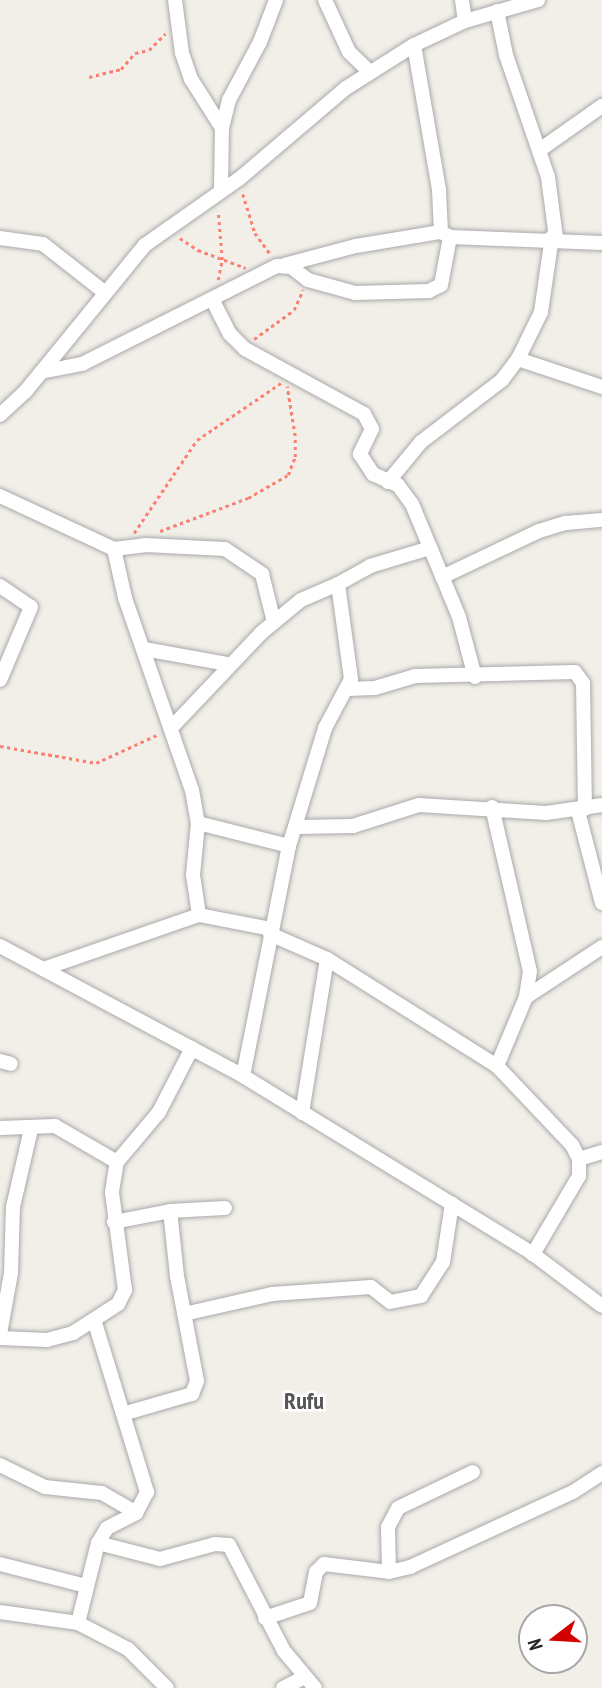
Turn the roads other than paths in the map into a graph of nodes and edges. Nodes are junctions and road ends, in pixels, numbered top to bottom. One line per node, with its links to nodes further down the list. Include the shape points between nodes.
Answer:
1 (175, 0): 11 (street, via 191,79)
2 (276, 0): 11 (street, via 229,100)
3 (325, 0): 9 (street, via 349,52)
4 (462, 0): 7 (street)
5 (538, 0): 6 (street)
6 (497, 11): 7 (street); 12 (street, via 517,89)
7 (465, 21): 8 (street)
8 (414, 45): 9 (street); 14 (street)
9 (370, 72): 13 (street)
10 (602, 106): 12 (street)
11 (222, 128): 13 (street)
12 (541, 149): 15 (street)
13 (219, 192): 19 (street, via 169,226)
14 (445, 235): 15 (street); 18 (street, via 356,246); 18 (street, via 441,285 429,291 355,293 308,279)
15 (554, 237): 17 (street); 21 (street, via 541,312 533,336)
16 (0, 238): 19 (street, via 43,244)
17 (602, 243)
18 (281, 265): 20 (street, via 259,272)
19 (103, 291): 22 (street)
20 (213, 301): 22 (street, via 82,364); 25 (street, via 230,334 245,349 364,414 372,429 360,445 360,454 373,474)
21 (517, 359): 23 (street); 25 (street, via 502,380 421,442)
22 (41, 372): 24 (street)
23 (602, 387)
24 (0, 415)
25 (388, 482): 28 (street, via 402,489)
26 (0, 496): 29 (street)
27 (602, 520): 30 (street, via 539,531)
28 (430, 548): 30 (street); 31 (street, via 370,566)
29 (114, 549): 33 (street, via 145,545 225,549 262,574); 34 (street, via 125,598)
30 (442, 577): 36 (street)
31 (338, 584): 33 (street, via 301,600); 38 (street, via 352,666)
32 (0, 586): 37 (street, via 31,607)
33 (274, 622): 35 (street)
34 (144, 649): 35 (street); 39 (street)
35 (227, 664): 39 (street)
36 (475, 677): 38 (street, via 415,676 375,688); 42 (street, via 531,671 581,676)
37 (0, 680)
38 (346, 689): 44 (street, via 325,728)
39 (171, 728): 43 (street)
40 (602, 805): 42 (street)
41 (492, 807): 42 (street); 44 (street, via 419,805 354,825); 53 (street, via 529,961)
42 (581, 810): 46 (street)
43 (198, 823): 45 (street); 47 (street, via 193,874)
44 (296, 827): 45 (street)
45 (289, 846): 48 (street)
46 (602, 903)
47 (198, 915): 48 (street); 52 (street)
48 (271, 932): 51 (street); 56 (street)
49 (0, 946): 52 (street)
50 (602, 947): 53 (street)
51 (327, 959): 55 (street); 57 (street)
52 (43, 969): 54 (street)
53 (526, 997): 55 (street)
54 (192, 1048): 56 (street); 62 (street, via 159,1112)
55 (497, 1066): 61 (street, via 572,1145)
56 (243, 1076): 57 (street)
57 (302, 1112): 63 (street)
58 (0, 1128): 59 (street)
59 (31, 1129): 62 (street, via 55,1126); 64 (street)
60 (602, 1152): 61 (street)
61 (579, 1159): 68 (street, via 579,1176)
62 (117, 1162): 67 (street)
63 (452, 1205): 68 (street); 70 (street, via 443,1262 421,1296 390,1302 371,1287 271,1294)
64 (7, 1206): 72 (street, via 11,1273)
65 (225, 1208): 66 (street)
66 (170, 1211): 67 (street); 70 (street)
67 (114, 1222): 71 (street, via 125,1290 118,1304)
68 (533, 1254): 69 (street)
69 (602, 1306)
70 (184, 1314): 73 (street, via 198,1376 194,1391)
71 (94, 1323): 72 (street, via 47,1340); 73 (street)
72 (0, 1336)
73 (126, 1413): 77 (street, via 148,1492)
74 (0, 1465): 77 (street, via 45,1487 102,1493)
75 (473, 1472): 80 (street, via 398,1508 388,1527)
76 (601, 1475): 80 (street, via 410,1567)
77 (136, 1513): 78 (street, via 107,1528)
78 (98, 1543): 81 (street); 83 (street, via 160,1559 224,1543 233,1552)
79 (0, 1563): 81 (street)
80 (389, 1572): 83 (street, via 324,1564 316,1572 310,1604)
81 (86, 1586): 84 (street)
82 (0, 1612): 84 (street)
83 (265, 1618): 85 (street)
84 (78, 1623): 87 (street, via 128,1649)
85 (303, 1678): 86 (street); 88 (street)
86 (287, 1687)
87 (167, 1688)
88 (315, 1688)

